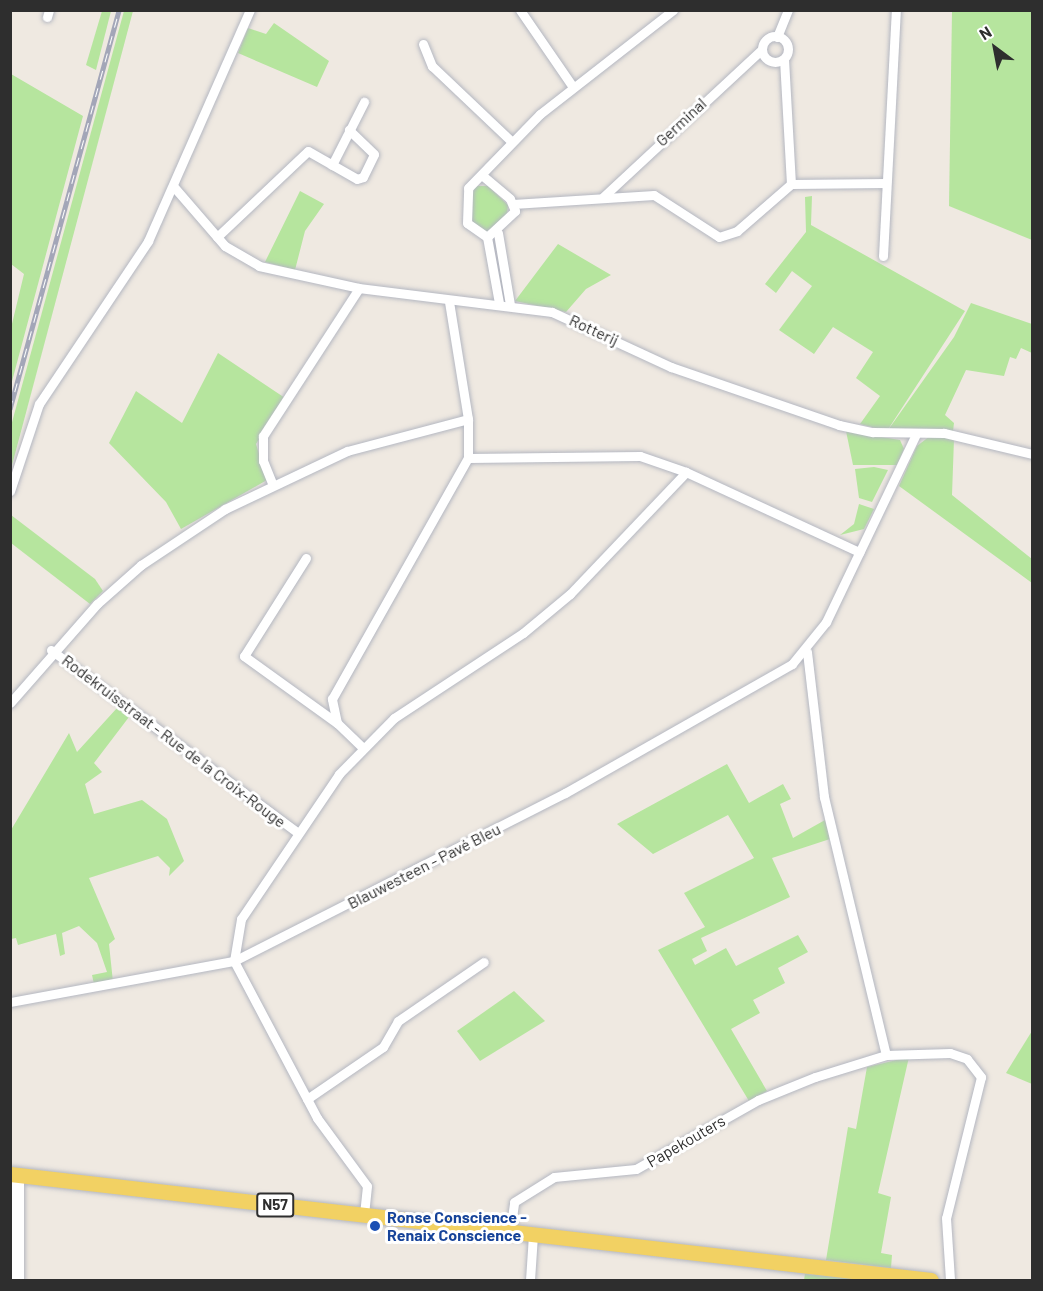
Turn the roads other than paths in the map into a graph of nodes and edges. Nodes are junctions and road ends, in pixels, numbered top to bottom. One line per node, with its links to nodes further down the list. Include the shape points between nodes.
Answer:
1 (250, 10): 18 (street)
2 (520, 10): 10 (street)
3 (672, 10): 10 (street)
4 (788, 10): 6 (street)
5 (896, 10): 16 (street)
6 (777, 37): 8 (street, via 766,40); 9 (street, via 787,44)
7 (423, 44): 13 (street, via 432,66)
8 (762, 49): 9 (street, via 770,62); 19 (street, Germinal)
9 (784, 59): 17 (street)
10 (573, 87): 13 (street)
11 (363, 102): 12 (street)
12 (348, 130): 14 (street); 14 (street, via 372,149 374,160 357,180)
13 (512, 142): 15 (street)
14 (332, 165): 22 (street, via 308,151)
15 (483, 176): 20 (street); 23 (street, via 468,188 465,215 475,233)
16 (886, 183): 17 (street); 24 (street)
17 (791, 184): 19 (street, via 724,237 710,235 662,196)
18 (174, 187): 22 (street, Rotterij); 35 (street, via 142,254 45,392)
19 (603, 197): 20 (street)
20 (513, 204): 21 (street, via 515,211)
21 (498, 233): 23 (street); 28 (street)
22 (217, 237): 25 (street, Rotterij, via 259,266)
23 (487, 237): 27 (street)
24 (883, 256)
25 (359, 288): 26 (street, Rotterij); 34 (street, via 262,436 263,461)
26 (448, 302): 27 (street, Rotterij); 29 (street)
27 (498, 303): 28 (street, Rotterij)
28 (510, 305): 30 (street, Rotterij, via 564,316 671,367 821,420 873,432)
29 (468, 419): 32 (street); 34 (street, via 387,438)
30 (916, 434): 31 (street, Rotterij, via 977,438); 36 (street)
31 (1032, 454)
32 (468, 458): 33 (street, via 640,456); 41 (street, via 345,667 332,699)
33 (686, 472): 36 (street); 42 (street, via 570,594 523,633 432,690)
34 (272, 483): 38 (street, via 141,565)
35 (10, 490)
36 (859, 552): 39 (street)
37 (306, 558): 41 (street, via 244,656)
38 (51, 650): 40 (street); 43 (street, Rodekruisstraat - Rue de la Croix-Rouge)
39 (807, 652): 44 (street, Blauwesteen - Pavé Bleu, via 565,793); 47 (street, via 824,796)
40 (10, 703)
41 (337, 723): 42 (street)
42 (363, 748): 43 (street)
43 (297, 832): 44 (street, via 241,919)
44 (234, 961): 46 (street, Blauwesteen - Pavé Bleu); 48 (street)
45 (484, 962): 48 (street, via 398,1021 383,1047)
46 (10, 1002)
47 (886, 1055): 51 (street, Papekouters, via 776,1090 636,1169 554,1177 514,1202); 57 (street, via 951,1053 967,1059 981,1077 946,1218)
48 (307, 1099): 50 (street, via 367,1186)
49 (14, 1175): 50 (main road, N57); 54 (street)
50 (364, 1216): 51 (main road, N57)
51 (510, 1232): 52 (main road, N57)
52 (533, 1235): 53 (main road, N57); 55 (street)
53 (863, 1277): 56 (main road, N57)
54 (17, 1281)
55 (530, 1281)
56 (931, 1281)
57 (950, 1281)

